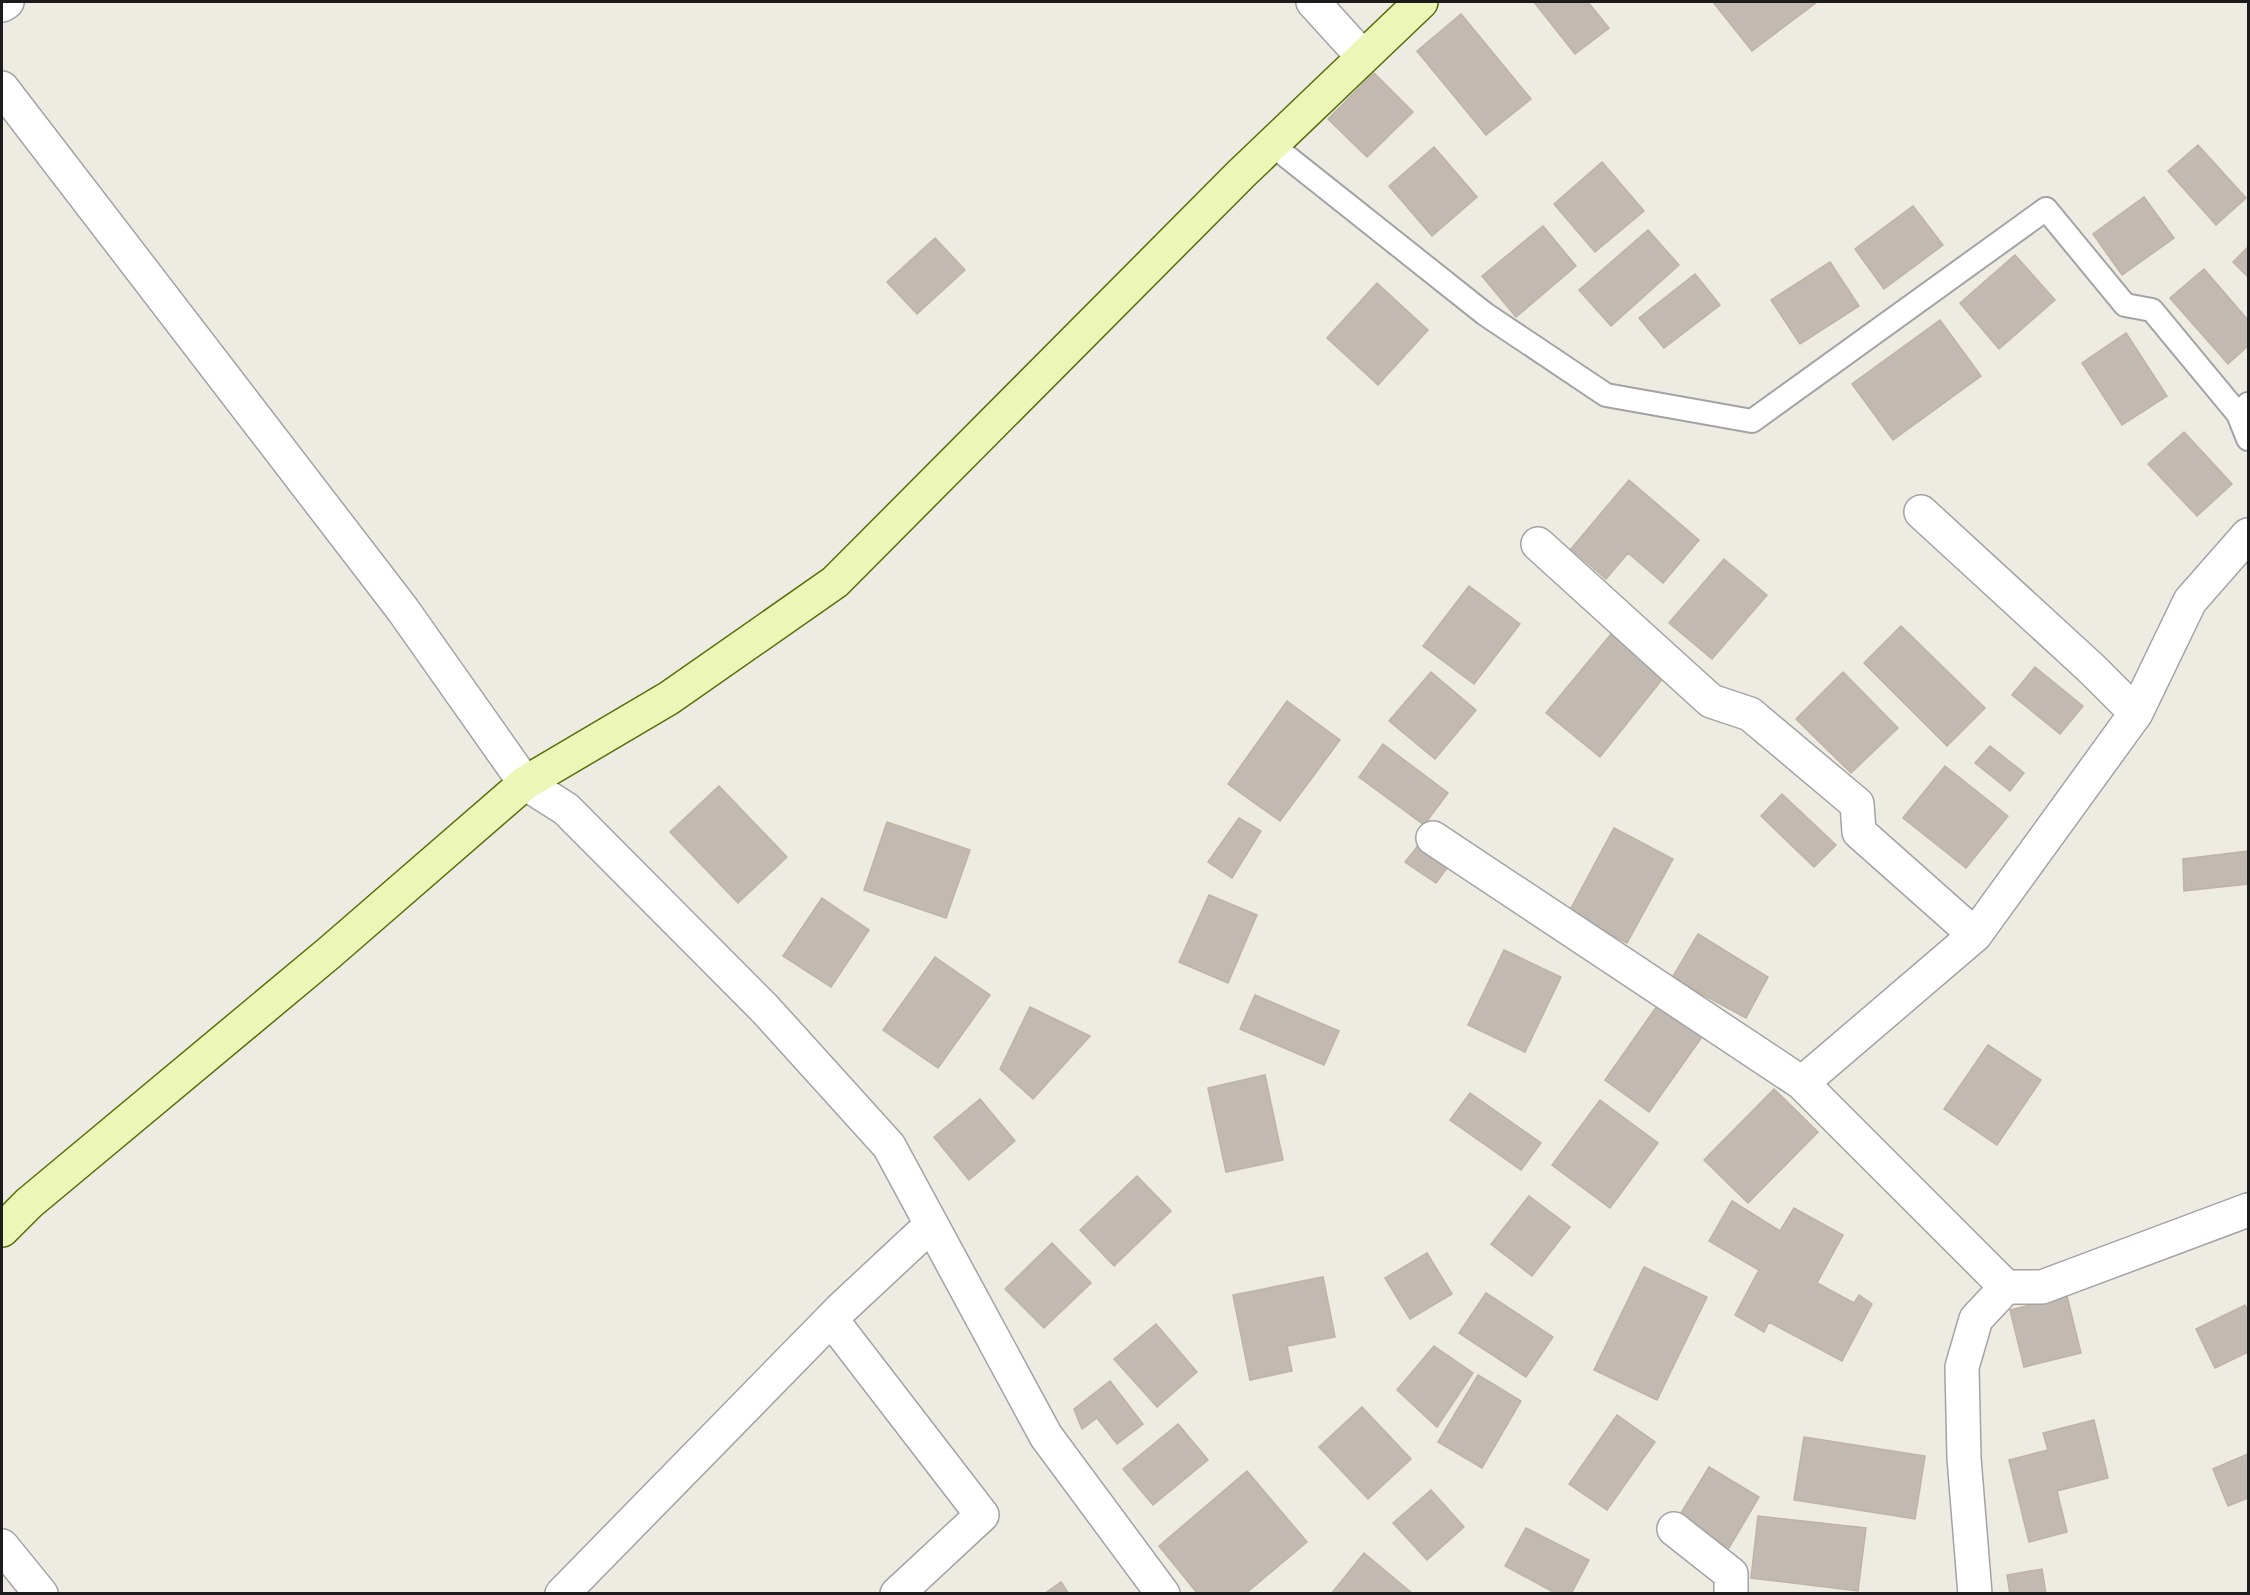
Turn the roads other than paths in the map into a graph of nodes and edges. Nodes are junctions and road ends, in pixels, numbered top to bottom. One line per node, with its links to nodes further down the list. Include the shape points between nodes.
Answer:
1 (7, 2): 4 (street)
2 (1313, 2): 5 (street)
3 (1420, 2): 5 (street)
4 (2, 5)
5 (1363, 57): 7 (street)
6 (2, 88): 14 (street, via 396,601)
7 (1271, 144): 8 (lane, via 1485,314 1606,395 1752,421 2046,208 2125,305 2152,310); 14 (street, via 835,582 669,698)
8 (2243, 408): 9 (lane)
9 (2248, 439)
10 (1921, 512): 13 (street)
11 (2248, 535): 13 (street, via 2190,601)
12 (1538, 544): 16 (street, via 1711,700 1750,714 1857,804 1859,832)
13 (2136, 713): 16 (street)
14 (525, 783): 19 (street, via 566,809 765,1009 889,1146); 20 (street)
15 (1433, 838): 17 (street)
16 (1975, 935): 17 (street)
17 (1802, 1083): 21 (street)
18 (2248, 1209): 21 (street, via 2042,1287)
19 (931, 1224): 22 (street); 28 (street, via 1046,1436)
20 (2, 1230)
21 (2006, 1287): 30 (street, via 1976,1319 1962,1367 1964,1458)
22 (831, 1319): 26 (street); 27 (street, via 982,1515)
23 (1674, 1529): 29 (street, via 1731,1574)
24 (2, 1546): 25 (street)
25 (41, 1593)
26 (562, 1593)
27 (897, 1593)
28 (1163, 1593)
29 (1731, 1593)
30 (1975, 1593)

